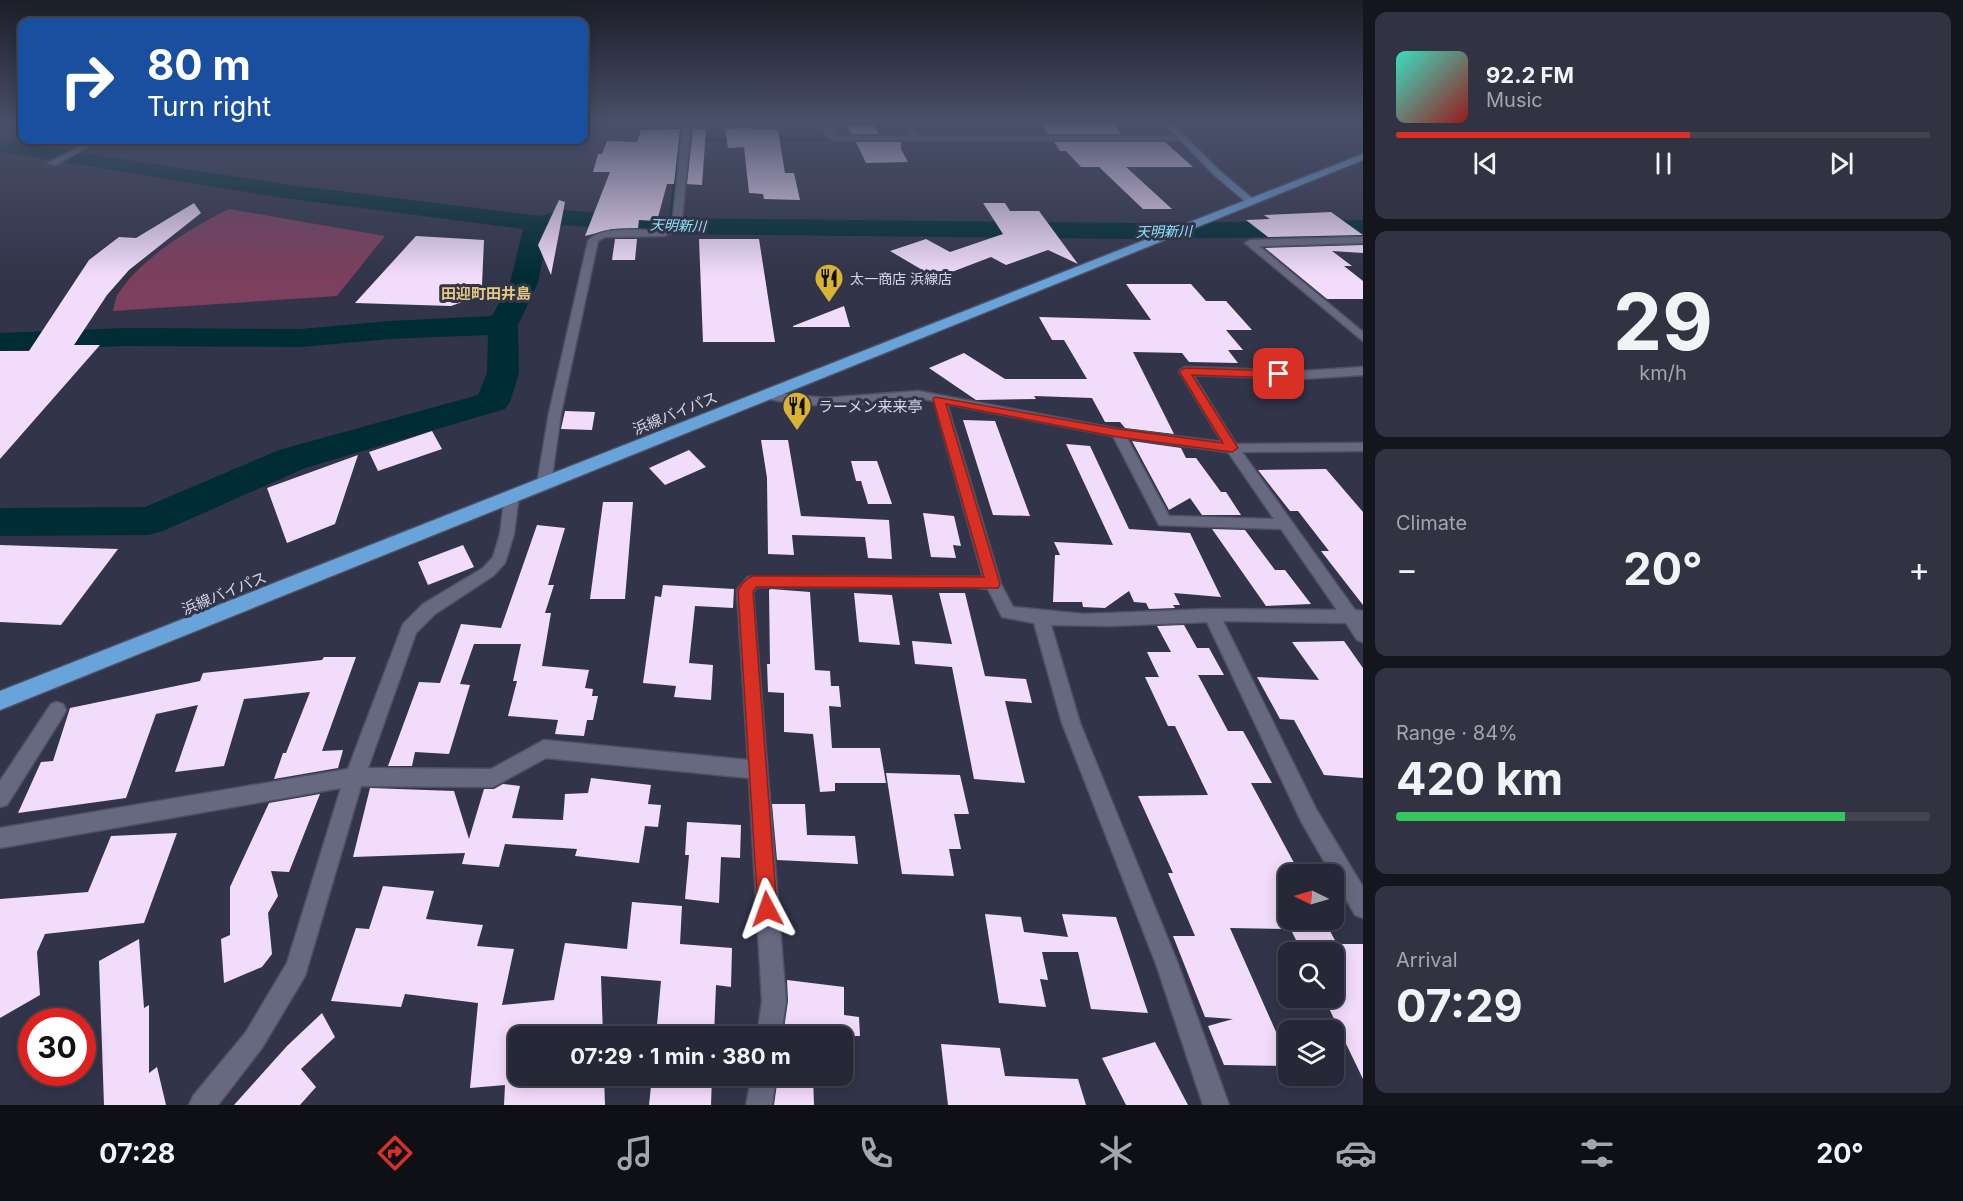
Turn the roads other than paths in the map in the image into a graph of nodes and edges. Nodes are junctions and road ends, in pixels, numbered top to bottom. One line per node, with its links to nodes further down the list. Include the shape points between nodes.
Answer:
1 (682, 175): 15 (street, via 677,226 673,232 605,234 593,241 555,413)
2 (1219, 175): 4 (main road)
3 (1318, 175): 4 (highway, 浜線バイパス)
4 (1250, 201): 10 (highway, 浜線バイパス)
5 (1346, 240): 6 (street); 7 (street); 8 (street, via 1250,243)
6 (1363, 240)
7 (1363, 253)
8 (1363, 338)
9 (1363, 371): 14 (street, via 1302,375 1185,371)
10 (768, 395): 11 (street, via 796,402 918,393); 15 (highway, 浜線バイパス)
11 (939, 399): 12 (street); 18 (street)
12 (1118, 433): 14 (street); 17 (street, via 1164,521)
13 (1363, 447): 14 (street)
14 (1232, 448): 17 (street)
15 (544, 484): 16 (highway, 浜線バイパス)
16 (512, 495): 23 (highway, 浜線バイパス); 26 (street, via 500,559 488,572 429,609 409,629)
17 (1285, 524): 20 (street)
18 (993, 584): 21 (street, via 1008,612); 25 (street, via 753,581 746,590)
19 (1212, 615): 20 (street); 21 (street); 29 (street, via 1310,816)
20 (1357, 617): 22 (street)
21 (1041, 620): 34 (street, via 1071,723 1167,964)
22 (1363, 635)
23 (0, 701)
24 (57, 710): 27 (street)
25 (758, 770): 26 (street, via 544,749 493,778); 30 (street, via 774,1001)
26 (355, 777): 28 (street); 32 (street, via 297,968 254,1040)
27 (0, 798)
28 (0, 838)
29 (1363, 907)
30 (770, 1026)
31 (762, 1086): 33 (street)
32 (202, 1105)
33 (759, 1105)
34 (1216, 1105)

